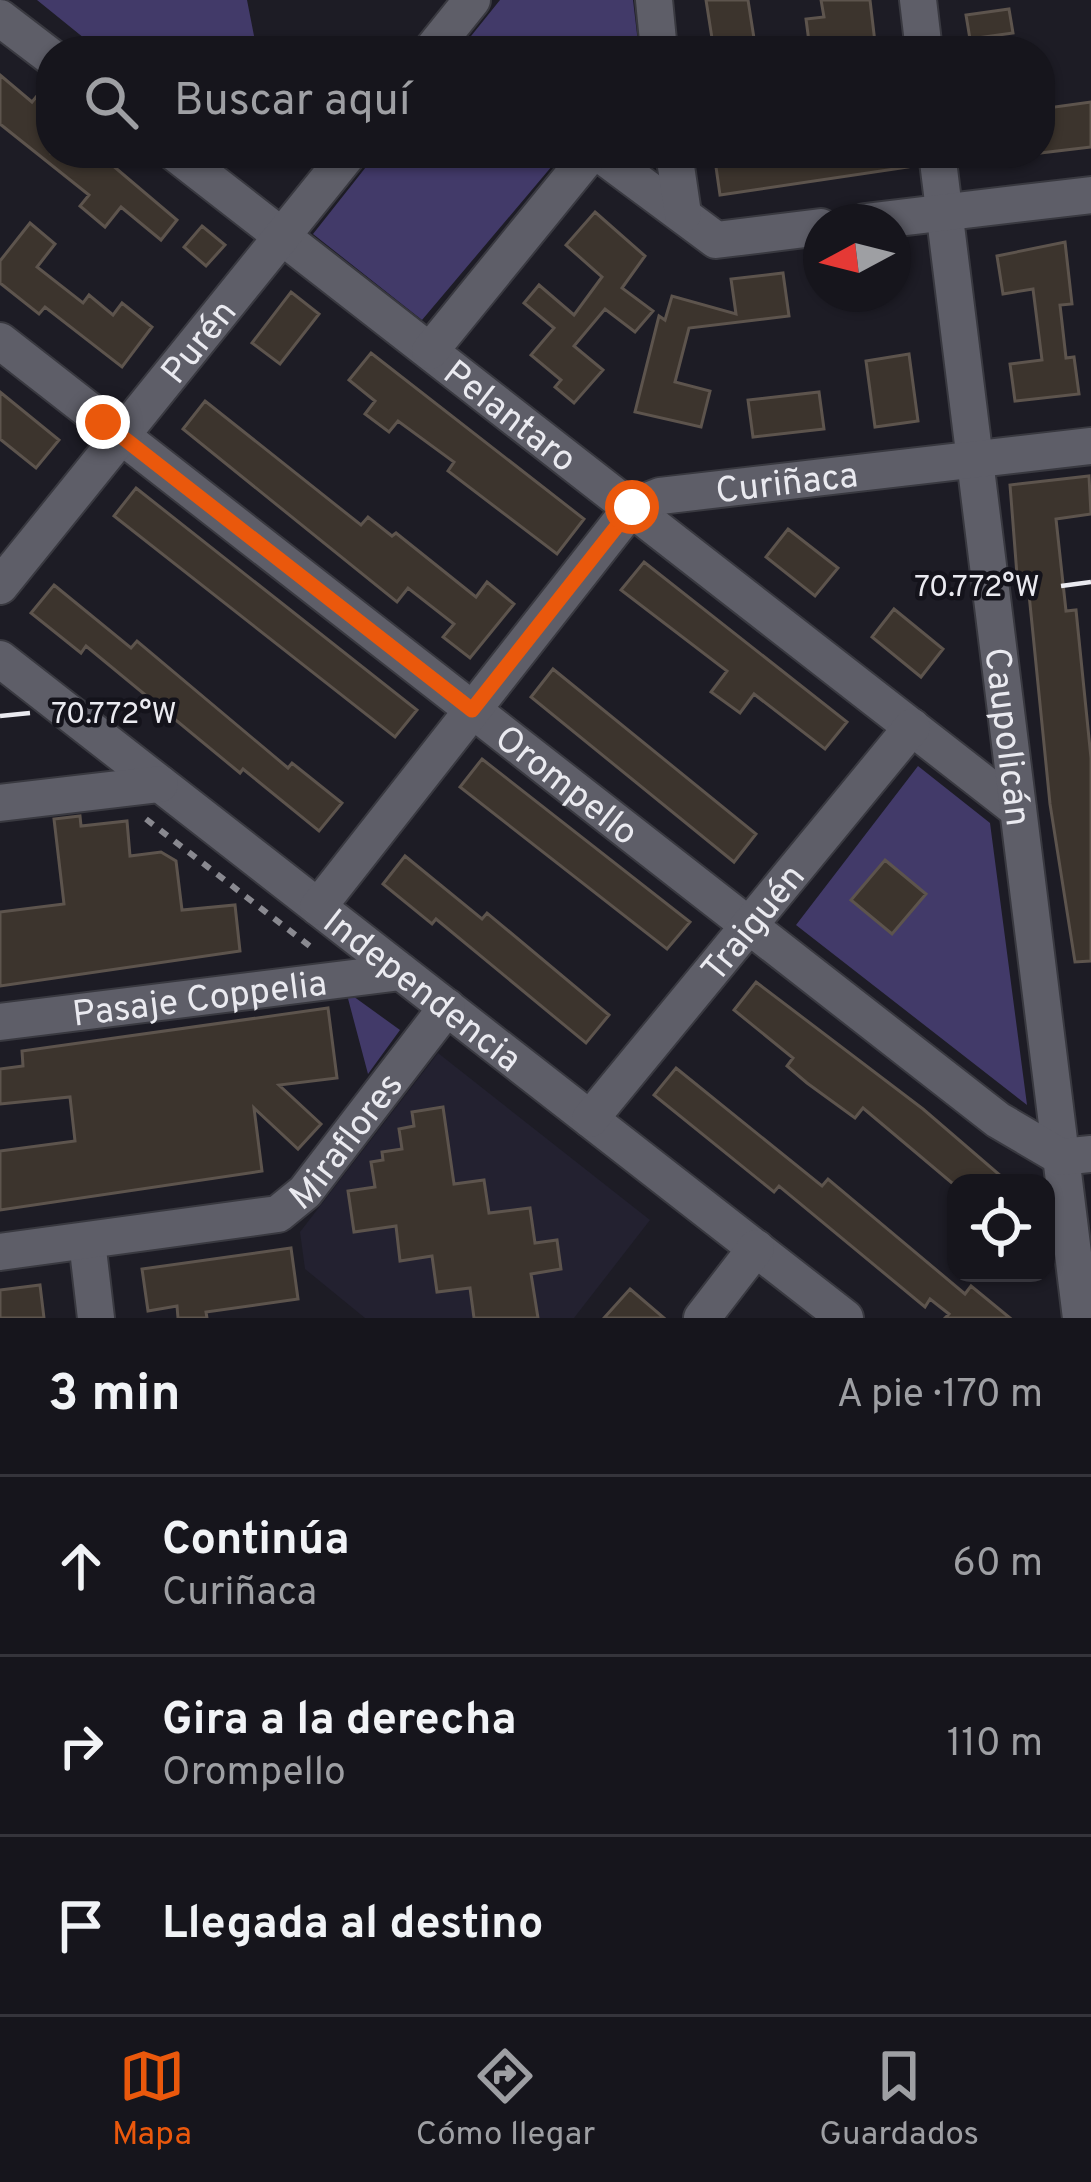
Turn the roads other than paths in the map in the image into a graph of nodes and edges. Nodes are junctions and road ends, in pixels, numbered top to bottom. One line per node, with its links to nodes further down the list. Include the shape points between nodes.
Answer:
1 (472, 0): 5 (street)
2 (654, 0): 6 (street)
3 (918, 0): 7 (street)
4 (0, 17): 8 (street)
5 (443, 36)
6 (658, 36)
7 (923, 36)
8 (36, 45)
9 (194, 168): 20 (street, Pelantaro)
10 (337, 168): 20 (street, Purén)
11 (582, 168): 22 (street)
12 (617, 168): 17 (street)
13 (676, 168): 17 (street)
14 (939, 168): 16 (street, Caupolicán)
15 (1091, 195): 16 (street)
16 (944, 212): 18 (street); 25 (street, Caupolicán)
17 (683, 214): 19 (street, via 716,240)
18 (911, 216)
19 (803, 229)
20 (282, 236): 22 (street, Pelantaro); 23 (street, Purén)
21 (0, 341): 23 (street, Orompello)
22 (430, 351): 26 (street, Pelantaro)
23 (121, 436): 27 (street, Purén); 29 (street, Orompello)
24 (1091, 446): 25 (street, Curiñaca)
25 (975, 460): 26 (street, Curiñaca, via 660,496); 33 (street, Caupolicán)
26 (632, 507): 29 (street); 30 (street, Pelantaro)
27 (0, 586)
28 (0, 659): 31 (street, Independencia)
29 (472, 710): 34 (street); 35 (street, Orompello)
30 (912, 727): 33 (street, Pelantaro); 35 (street, Traiguén)
31 (160, 784): 32 (street); 34 (street, Independencia)
32 (0, 803)
33 (1018, 810): 40 (street, Caupolicán)
34 (318, 907): 36 (street, Independencia)
35 (749, 926): 39 (street, Traiguén); 40 (street, Orompello, via 998,1120)
36 (401, 972): 37 (street, Independencia); 38 (street, Pasaje Coppelia)
37 (446, 1007): 39 (street, Independencia); 41 (street, Miraflores, via 293,1204 264,1219)
38 (0, 1022)
39 (590, 1119): 42 (street, Independencia)
40 (1076, 1155): 47 (street, Caupolicán)
41 (87, 1241): 43 (street, Miraflores); 44 (street)
42 (756, 1248): 45 (street); 46 (street, Independencia)
43 (0, 1252)
44 (96, 1318)
45 (702, 1318)
46 (845, 1318)
47 (1081, 1318)

